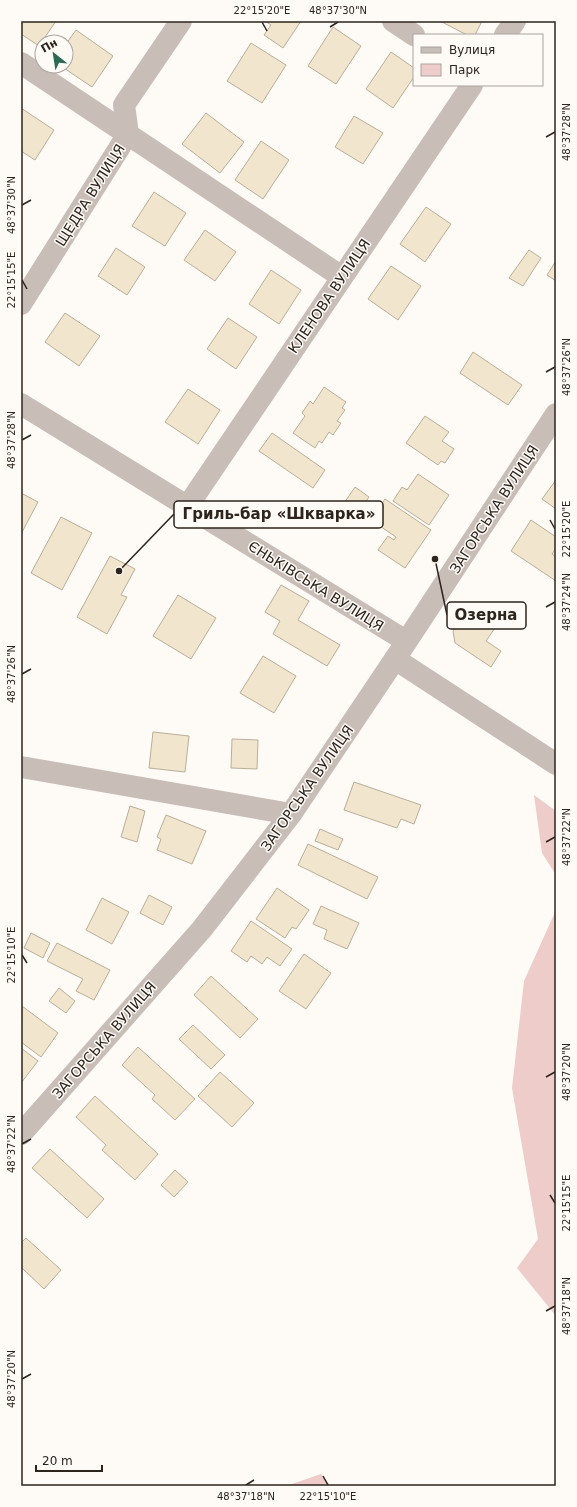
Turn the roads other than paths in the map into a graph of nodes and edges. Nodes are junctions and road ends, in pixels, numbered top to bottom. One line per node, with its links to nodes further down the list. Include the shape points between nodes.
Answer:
1 (181, 21): 8 (street, ЩЕДРА ВУЛИЦЯ, via 124,105)
2 (393, 21): 4 (street)
3 (515, 21): 5 (street)
4 (413, 34)
5 (507, 34)
6 (21, 63): 8 (street)
7 (471, 86): 9 (street, КЛЕНОВА ВУЛИЦЯ)
8 (128, 134): 9 (street); 10 (street, ЩЕДРА ВУЛИЦЯ)
9 (342, 277): 13 (street, КЛЕНОВА ВУЛИЦЯ)
10 (21, 304)
11 (21, 404): 13 (street, ЄНЬКІВСЬКА ВУЛИЦЯ)
12 (556, 414): 14 (street, ЗАГОРСЬКА ВУЛИЦЯ)
13 (187, 507): 14 (street, ЄНЬКІВСЬКА ВУЛИЦЯ)
14 (401, 650): 15 (street, ЄНЬКІВСЬКА ВУЛИЦЯ); 17 (street, ЗАГОРСЬКА ВУЛИЦЯ)
15 (556, 764)
16 (21, 767): 17 (street)
17 (291, 814): 18 (street, ЗАГОРСЬКА ВУЛИЦЯ, via 202,929)
18 (21, 1134)

